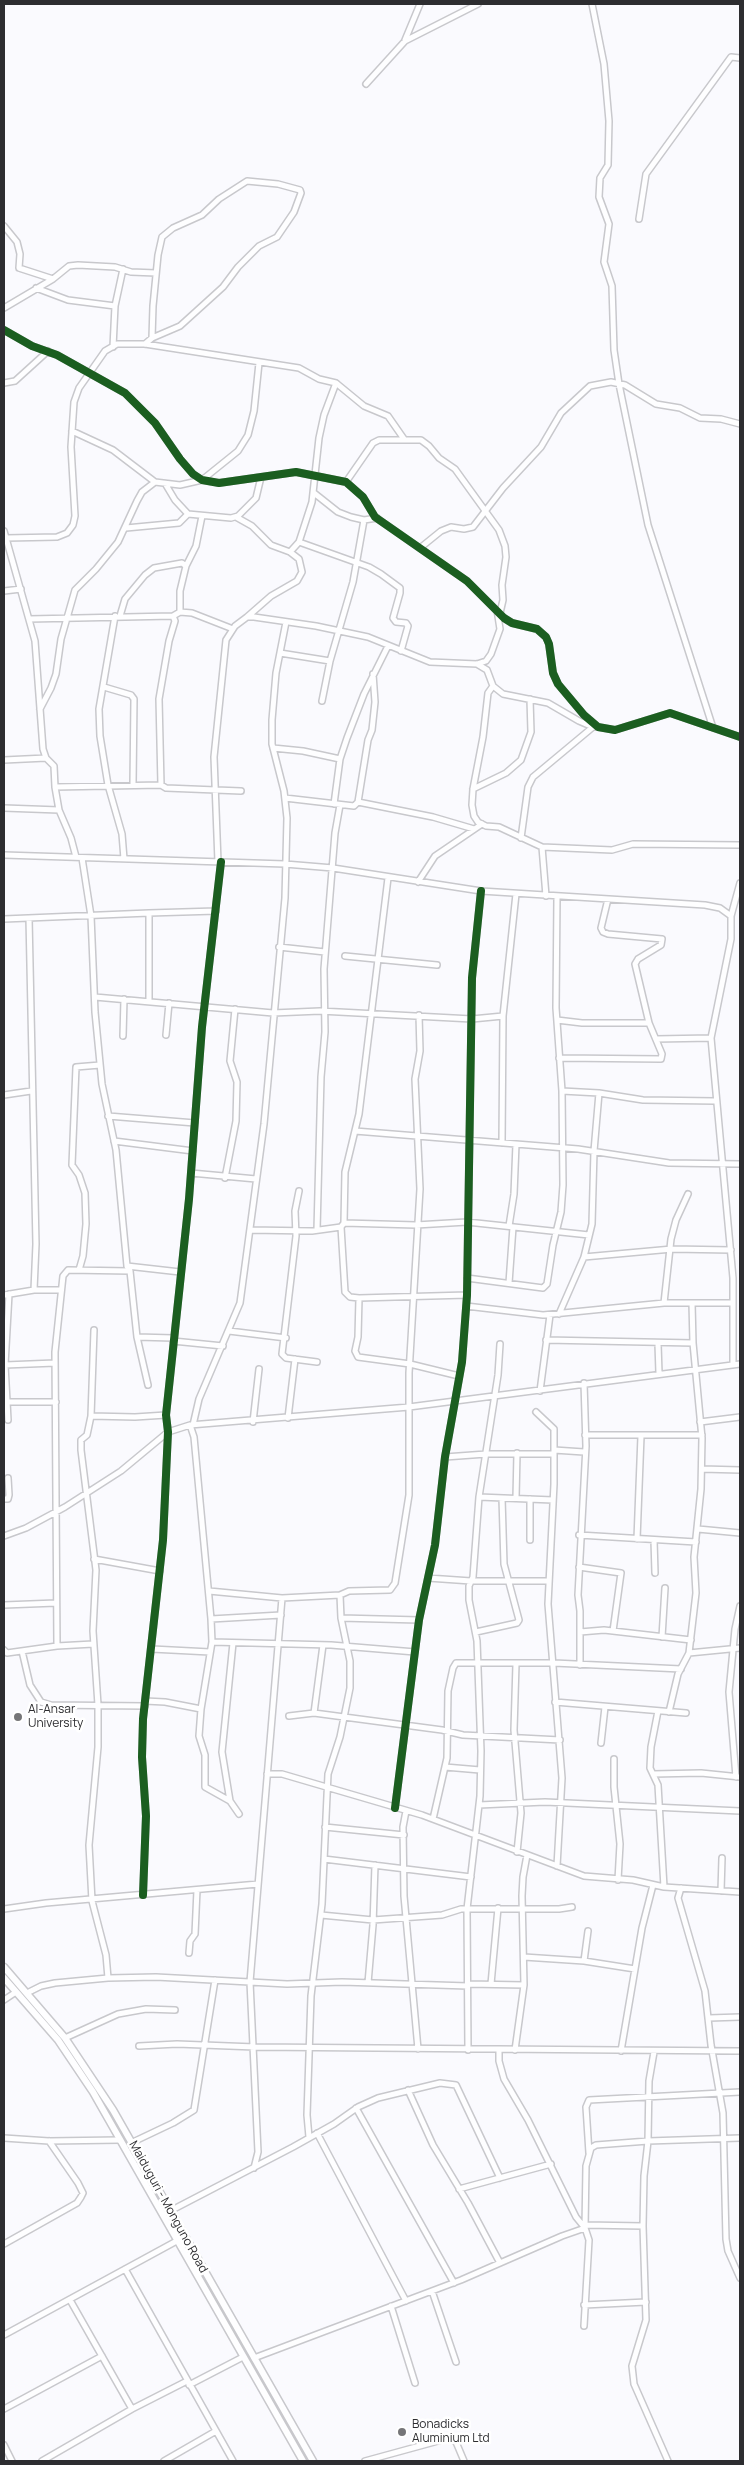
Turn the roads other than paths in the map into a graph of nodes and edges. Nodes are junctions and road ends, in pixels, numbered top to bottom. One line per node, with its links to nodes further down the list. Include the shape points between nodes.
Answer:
1 (420, 4): 4 (street)
2 (478, 4): 4 (street)
3 (592, 4): 24 (street, via 606,83 608,166 600,178 599,197 610,224 604,262 612,286 614,350)
4 (405, 41): 6 (street)
5 (740, 58): 7 (street, via 730,57 646,174)
6 (366, 84)
7 (639, 220)
8 (4, 226): 11 (street, via 17,242 19,268)
9 (123, 269): 10 (street); 11 (street, via 69,266); 13 (street)
10 (156, 274): 16 (street); 16 (street, via 162,237 173,228 202,215 218,198 241,184 261,182 300,190 294,212 277,237 259,246 223,287 180,326)
11 (53, 279): 12 (street)
12 (36, 288): 13 (street, via 68,300); 14 (street)
13 (115, 306): 18 (street)
14 (4, 308)
15 (4, 330): 19 (street)
16 (152, 338): 17 (street)
17 (145, 344): 18 (street); 20 (street)
18 (113, 346): 21 (street, via 105,351)
19 (48, 351): 21 (street); 22 (street, via 15,381)
20 (259, 362): 23 (street, via 293,367); 30 (street, via 248,435 238,451)
21 (88, 374): 26 (street, via 74,402); 30 (street, via 136,403 155,423 180,459)
22 (4, 383)
23 (336, 383): 27 (street, via 364,406 388,416); 28 (street, via 322,423)
24 (619, 384): 25 (street, via 633,388 656,404 680,408 700,418); 35 (street, via 611,382 590,386 561,413 541,447); 73 (street, via 648,525)
25 (740, 424)
26 (72, 431): 31 (street, via 113,450); 43 (street, via 73,525 67,533 57,537)
27 (404, 438): 32 (street, via 373,443); 35 (street, via 421,440 455,469)
28 (316, 474): 29 (street, via 296,472); 32 (street); 34 (street)
29 (260, 477): 30 (street, via 219,483); 38 (street, via 256,498)
30 (202, 480): 33 (street, via 180,485)
31 (155, 482): 33 (street); 41 (street, via 142,492)
32 (346, 482): 39 (street, via 363,497)
33 (166, 484): 36 (street)
34 (314, 493): 40 (street, via 338,512); 44 (street)
35 (484, 512): 45 (street, via 473,527 451,527); 51 (street, via 499,530 505,546 504,600)
36 (188, 514): 37 (street); 41 (street, via 179,522)
37 (202, 516): 38 (street); 48 (street, via 196,546)
38 (236, 517): 46 (street, via 252,526 271,545)
39 (377, 518): 40 (street); 45 (street)
40 (364, 520): 47 (street)
41 (126, 528): 57 (street, via 96,569 75,590)
42 (4, 531): 43 (street)
43 (6, 538): 49 (street)
44 (299, 542): 46 (street); 47 (street)
45 (420, 548): 51 (street, via 467,580)
46 (290, 552): 55 (street, via 299,559 302,572 297,581 271,596)
47 (357, 562): 60 (street); 62 (street, via 400,588 393,618 408,626)
48 (186, 566): 52 (street, via 180,591); 53 (street, via 182,563 154,568 124,600)
49 (21, 589): 50 (street); 56 (street)
50 (4, 591)
51 (498, 611): 65 (street, via 500,629 491,654 486,661); 72 (street, via 512,624 537,629 546,637 558,684)
52 (180, 612): 54 (street); 59 (street, via 192,613)
53 (118, 616): 54 (street); 57 (street); 68 (street)
54 (173, 616): 81 (street, via 176,621 169,641 159,699)
55 (247, 617): 58 (street); 59 (street)
56 (29, 620): 57 (street); 71 (street, via 38,666)
57 (66, 620): 71 (street, via 56,674)
58 (286, 622): 60 (street); 63 (street)
59 (233, 629): 83 (street, via 226,640 214,757)
60 (339, 631): 61 (street, via 368,637); 64 (street)
61 (388, 646): 62 (street); 66 (street)
62 (401, 652): 65 (street, via 430,662)
63 (280, 653): 64 (street); 75 (street, via 272,720)
64 (330, 661): 70 (street)
65 (477, 664): 67 (street, via 487,670)
66 (373, 674): 77 (street); 87 (street, via 372,730)
67 (493, 686): 69 (street, via 503,694); 84 (street, via 488,693)
68 (104, 687): 79 (street, via 131,695 134,699); 80 (street, via 100,736)
69 (530, 699): 72 (street, via 548,703); 84 (street, via 531,732 521,760 506,774)
70 (322, 701)
71 (39, 711): 76 (street)
72 (596, 727): 73 (street, via 615,730 670,713); 93 (street, via 533,776 528,787)
73 (712, 728): 74 (street)
74 (740, 737)
75 (273, 748): 77 (street); 86 (street)
76 (46, 758): 78 (street); 82 (street, via 54,766)
77 (340, 759): 88 (street)
78 (4, 760)
79 (133, 784): 80 (street); 81 (street)
80 (108, 785): 82 (street); 99 (street, via 122,834)
81 (161, 785): 83 (street, via 166,788)
82 (55, 787): 90 (street)
83 (214, 790): 85 (street); 100 (street)
84 (473, 790): 91 (street, via 474,816)
85 (241, 791)
86 (285, 798): 88 (street); 101 (street)
87 (358, 802): 88 (street, via 354,806); 92 (street)
88 (337, 804): 102 (street)
89 (4, 808): 90 (street)
90 (59, 810): 97 (street)
91 (482, 824): 92 (street); 93 (street, via 499,827)
92 (474, 828): 104 (street, via 435,856)
93 (521, 838): 95 (street)
94 (740, 845): 95 (street, via 634,844 612,850)
95 (542, 847): 108 (street)
96 (4, 855): 97 (street)
97 (76, 857): 98 (street)
98 (82, 858): 99 (street); 113 (street)
99 (124, 859): 100 (street)
100 (219, 862): 101 (street); 111 (street)
101 (285, 864): 102 (street); 117 (street)
102 (333, 868): 103 (street); 118 (street)
103 (388, 878): 104 (street); 120 (street)
104 (418, 882): 106 (street)
105 (740, 883): 114 (street)
106 (480, 891): 107 (street); 133 (street, via 472,978)
107 (516, 894): 108 (street); 132 (street)
108 (546, 896): 109 (street)
109 (557, 897): 110 (street); 134 (street)
110 (608, 899): 114 (street, via 706,905 720,908); 135 (street, via 601,928 603,932 662,939 661,945 638,959 636,964)
111 (216, 911): 112 (street); 126 (street)
112 (149, 913): 113 (street); 124 (street)
113 (91, 916): 115 (street); 122 (street)
114 (731, 916): 138 (street, via 731,939)
115 (28, 918): 116 (street); 142 (street)
116 (4, 919)
117 (279, 947): 118 (street); 129 (street)
118 (325, 952): 128 (street)
119 (345, 956): 120 (street)
120 (377, 958): 121 (street); 130 (street)
121 (437, 965)
122 (95, 997): 123 (street); 141 (street)
123 (124, 999): 124 (street); 137 (street)
124 (149, 1001): 125 (street)
125 (169, 1003): 126 (street); 136 (street)
126 (204, 1006): 127 (street); 148 (street)
127 (235, 1009): 129 (street); 161 (street, via 230,1061 236,1082 236,1121)
128 (324, 1011): 129 (street); 130 (street); 170 (street)
129 (274, 1013): 162 (street)
130 (372, 1014): 131 (street); 149 (street)
131 (419, 1015): 133 (street); 150 (street, via 420,1051 415,1079)
132 (503, 1016): 133 (street); 153 (street)
133 (472, 1019): 151 (street)
134 (557, 1020): 135 (street); 140 (street)
135 (649, 1023): 139 (street)
136 (166, 1035)
137 (123, 1036)
138 (711, 1038): 139 (street); 146 (street)
139 (656, 1039): 140 (street, via 662,1054 661,1059 656,1060)
140 (558, 1058): 143 (street)
141 (100, 1065): 147 (street); 178 (street, via 76,1066 72,1166 85,1193 86,1224)
142 (31, 1091): 145 (street); 185 (street, via 36,1244)
143 (562, 1091): 144 (street); 155 (street)
144 (599, 1093): 146 (street, via 643,1100); 157 (street)
145 (4, 1095)
146 (715, 1101): 159 (street)
147 (108, 1116): 148 (street); 152 (street)
148 (195, 1123): 156 (street)
149 (355, 1131): 150 (street); 167 (street, via 345,1172)
150 (418, 1136): 151 (street); 166 (street, via 420,1189)
151 (468, 1140): 153 (street); 165 (street)
152 (114, 1141): 156 (street); 177 (street)
153 (502, 1143): 154 (street)
154 (516, 1144): 155 (street); 168 (street)
155 (563, 1147): 157 (street); 172 (street, via 564,1185)
156 (193, 1150): 160 (street)
157 (594, 1150): 159 (street, via 669,1163); 173 (street, via 594,1202)
158 (740, 1164): 159 (street)
159 (722, 1165): 175 (street)
160 (191, 1173): 161 (street); 180 (street)
161 (225, 1178): 162 (street)
162 (256, 1179): 169 (street)
163 (299, 1191): 171 (street)
164 (688, 1194): 174 (street, via 676,1220)
165 (467, 1222): 166 (street); 168 (street); 181 (street)
166 (416, 1224): 167 (street); 188 (street)
167 (342, 1225): 170 (street); 190 (street, via 345,1292 350,1297)
168 (511, 1226): 172 (street); 184 (street)
169 (250, 1230): 171 (street); 200 (street, via 240,1303)
170 (317, 1230): 171 (street)
171 (295, 1231): 203 (street)
172 (556, 1231): 173 (street); 184 (street, via 546,1287)
173 (589, 1235): 176 (street)
174 (672, 1249): 175 (street); 176 (street); 191 (street)
175 (731, 1250): 182 (street)
176 (584, 1257): 197 (street)
177 (127, 1266): 179 (street); 180 (street)
178 (79, 1270): 179 (street); 186 (street, via 64,1273)
179 (130, 1272): 202 (street)
180 (180, 1272): 204 (street)
181 (467, 1278): 184 (street); 189 (street)
182 (733, 1278): 183 (street); 193 (street)
183 (740, 1278)
184 (509, 1283)
185 (34, 1290): 186 (street); 187 (street)
186 (60, 1290): 212 (street)
187 (7, 1294): 201 (street)
188 (414, 1295): 189 (street); 190 (street); 213 (street)
189 (467, 1295): 194 (street)
190 (359, 1298): 213 (street, via 355,1351 358,1357)
191 (664, 1303): 192 (street); 197 (street)
192 (692, 1303): 193 (street); 206 (street)
193 (732, 1303): 195 (street)
194 (466, 1306): 198 (street); 220 (street)
195 (733, 1313): 196 (street); 216 (street)
196 (740, 1313)
197 (560, 1314): 198 (street)
198 (550, 1315): 205 (street)
199 (94, 1330): 232 (street)
200 (229, 1331): 203 (street); 209 (street)
201 (5, 1335): 215 (street)
202 (137, 1337): 204 (street); 223 (street)
203 (286, 1338): 210 (street, via 283,1357)
204 (173, 1339): 209 (street); 231 (street)
205 (546, 1340): 208 (street); 224 (street)
206 (693, 1343): 208 (street); 218 (street)
207 (500, 1344): 225 (street)
208 (658, 1344): 219 (street)
209 (223, 1346): 238 (street, via 199,1399)
210 (295, 1359): 211 (street); 234 (street)
211 (317, 1362)
212 (55, 1363): 215 (street); 228 (street)
213 (410, 1364): 220 (street); 229 (street)
214 (740, 1364): 216 (street)
215 (5, 1365): 221 (street)
216 (733, 1365): 218 (street)
217 (259, 1369): 236 (street)
218 (695, 1370): 219 (street); 237 (street)
219 (659, 1373): 222 (street)
220 (459, 1376): 226 (street)
221 (4, 1377): 227 (street)
222 (584, 1383): 224 (street); 240 (street)
223 (148, 1385)
224 (540, 1391): 225 (street)
225 (494, 1396): 226 (street); 246 (street)
226 (454, 1401): 229 (street); 247 (street)
227 (7, 1402): 228 (street); 235 (street)
228 (56, 1402): 258 (street)
229 (410, 1407): 234 (street); 277 (street, via 409,1495 395,1584 390,1590)
230 (536, 1412): 243 (street, via 554,1429)
231 (166, 1414): 232 (street); 239 (street)
232 (91, 1416): 251 (street, via 87,1436 81,1440)
233 (740, 1417): 237 (street)
234 (288, 1418): 236 (street)
235 (8, 1420)
236 (253, 1422): 238 (street)
237 (700, 1422): 241 (street)
238 (192, 1425): 239 (street); 276 (street)
239 (168, 1432): 251 (street, via 121,1471); 269 (street)
240 (586, 1435): 242 (street); 244 (street)
241 (702, 1435): 242 (street); 248 (street)
242 (641, 1436): 263 (street)
243 (554, 1452): 244 (street); 245 (street); 257 (street)
244 (584, 1452): 261 (street)
245 (517, 1453): 246 (street); 254 (street)
246 (486, 1454): 247 (street); 252 (street)
247 (445, 1457): 271 (street)
248 (702, 1469): 249 (street); 259 (street)
249 (740, 1470)
250 (8, 1478): 255 (street, via 9,1495)
251 (87, 1493): 258 (street); 267 (street)
252 (479, 1497): 253 (street); 273 (street)
253 (502, 1498): 254 (street); 272 (street, via 504,1564)
254 (516, 1498): 256 (street)
255 (4, 1499)
256 (530, 1499): 257 (street); 264 (street)
257 (553, 1500): 274 (street)
258 (57, 1512): 262 (street); 279 (street)
259 (698, 1529): 260 (street); 266 (street)
260 (740, 1533)
261 (579, 1535): 263 (street); 268 (street)
262 (4, 1536)
263 (636, 1539): 265 (street)
264 (530, 1540)
265 (654, 1540): 266 (street); 270 (street)
266 (696, 1542): 290 (street, via 696,1593)
267 (94, 1559): 269 (street); 293 (street)
268 (579, 1566): 286 (street, via 621,1573); 288 (street)
269 (160, 1571): 300 (street)
270 (655, 1573)
271 (428, 1578): 273 (street); 285 (street)
272 (508, 1580): 273 (street); 274 (street); 287 (street, via 518,1623)
273 (471, 1581): 287 (street, via 469,1600)
274 (549, 1581): 307 (street)
275 (665, 1588): 289 (street)
276 (209, 1591): 278 (street); 284 (street)
277 (340, 1595): 278 (street); 283 (street)
278 (282, 1598): 282 (street)
279 (56, 1603): 280 (street); 295 (street)
280 (4, 1605)
281 (740, 1606): 298 (street)
282 (281, 1615): 284 (street); 296 (street)
283 (341, 1618): 285 (street); 297 (street)
284 (211, 1619): 291 (street)
285 (419, 1620): 304 (street)
286 (613, 1631): 288 (street); 289 (street)
287 (476, 1632): 306 (street)
288 (580, 1632): 309 (street)
289 (662, 1637): 290 (street)
290 (691, 1640): 305 (street)
291 (212, 1642): 292 (street); 303 (street)
292 (234, 1643): 296 (street); 335 (street, via 222,1752)
293 (93, 1644): 295 (street); 313 (street)
294 (323, 1645): 296 (street); 297 (street); 318 (street)
295 (57, 1646): 302 (street)
296 (279, 1646): 331 (street)
297 (347, 1647): 304 (street); 321 (street, via 350,1688)
298 (734, 1648): 299 (street); 305 (street); 333 (street, via 730,1692)
299 (740, 1648)
300 (152, 1649): 303 (street); 312 (street)
301 (4, 1650): 302 (street, via 7,1653)
302 (22, 1651): 313 (street, via 30,1684 41,1702)
303 (210, 1652): 315 (street)
304 (415, 1652): 322 (street)
305 (690, 1653): 310 (street)
306 (478, 1662): 308 (street); 323 (street, via 456,1663 453,1668); 324 (street)
307 (554, 1662): 308 (street); 309 (street); 311 (street)
308 (516, 1664): 325 (street)
309 (580, 1665): 310 (street)
310 (681, 1669): 317 (street)
311 (555, 1702): 314 (street); 326 (street)
312 (145, 1704): 313 (street); 315 (street, via 165,1702); 365 (street, via 142,1757 146,1816)
313 (98, 1705): 366 (street, via 98,1747 89,1830)
314 (605, 1707): 316 (street); 327 (street)
315 (201, 1709): 335 (street, via 199,1736 205,1755 205,1787)
316 (658, 1711): 317 (street); 332 (street, via 651,1748 650,1768)
317 (669, 1712): 319 (street)
318 (314, 1713): 320 (street); 321 (street)
319 (686, 1713)
320 (289, 1716)
321 (344, 1717): 322 (street); 334 (street)
322 (407, 1725): 323 (street); 341 (street)
323 (446, 1732): 324 (street); 329 (street)
324 (480, 1736): 325 (street); 330 (street)
325 (514, 1739): 326 (street); 336 (street)
326 (560, 1740): 337 (street)
327 (601, 1743)
328 (614, 1759): 338 (street)
329 (445, 1767): 330 (street); 345 (street)
330 (480, 1770): 339 (street)
331 (267, 1774): 334 (street, via 282,1774); 358 (street)
332 (653, 1774): 333 (street, via 701,1773); 340 (street, via 658,1785)
333 (738, 1777)
334 (327, 1788): 341 (street); 346 (street)
335 (230, 1801): 344 (street)
336 (519, 1802): 337 (street); 339 (street); 349 (street)
337 (562, 1804): 338 (street); 354 (street)
338 (616, 1804): 340 (street); 357 (street, via 620,1844)
339 (479, 1805): 347 (street)
340 (659, 1807): 343 (street); 360 (street)
341 (395, 1808): 342 (street)
342 (406, 1811): 345 (street); 348 (street)
343 (740, 1811)
344 (238, 1814)
345 (433, 1819): 347 (street)
346 (325, 1827): 348 (street); 352 (street)
347 (475, 1834): 349 (street); 356 (street)
348 (404, 1835): 355 (street)
349 (518, 1852): 350 (street)
350 (527, 1855): 354 (street); 371 (street)
351 (722, 1858): 363 (street)
352 (324, 1859): 353 (street); 372 (street)
353 (374, 1865): 355 (street); 374 (street)
354 (557, 1866): 357 (street, via 584,1876)
355 (404, 1869): 356 (street); 373 (street)
356 (471, 1877): 370 (street)
357 (618, 1880): 359 (street)
358 (258, 1884): 362 (street); 384 (street)
359 (653, 1885): 360 (street); 380 (street)
360 (664, 1887): 361 (street)
361 (680, 1888): 363 (street); 396 (street, via 678,1898 701,1973)
362 (196, 1890): 365 (street); 376 (street, via 195,1934 190,1941)
363 (721, 1891): 364 (street)
364 (740, 1892)
365 (144, 1895): 366 (street)
366 (92, 1900): 369 (street); 382 (street, via 106,1955)
367 (572, 1907): 371 (street)
368 (498, 1908): 370 (street); 371 (street); 388 (street)
369 (4, 1909)
370 (467, 1909): 373 (street, via 442,1915); 389 (street)
371 (523, 1910): 377 (street)
372 (320, 1915): 374 (street); 385 (street)
373 (406, 1917): 374 (street); 387 (street)
374 (373, 1920): 386 (street)
375 (588, 1931): 378 (street)
376 (189, 1953)
377 (524, 1957): 378 (street); 390 (street)
378 (584, 1961): 380 (street)
379 (4, 1967): 392 (main road, Maiduguri - Monguno Road)
380 (635, 1969): 406 (street)
381 (4, 1978): 391 (main road, Maiduguri - Monguno Road)
382 (108, 1978): 383 (street); 392 (street, via 55,1983)
383 (215, 1980): 384 (street); 398 (street)
384 (250, 1982): 385 (street); 400 (street)
385 (313, 1983): 386 (street); 401 (street)
386 (368, 1983): 387 (street)
387 (411, 1984): 389 (street); 402 (street)
388 (491, 1984): 389 (street); 390 (street)
389 (468, 1985): 403 (street)
390 (524, 1985): 405 (street)
391 (16, 1992): 393 (street); 420 (main road, Maiduguri - Monguno Road, via 62,2046)
392 (26, 1992): 397 (main road, Maiduguri - Monguno Road)
393 (4, 2000)
394 (175, 2010): 397 (street, via 146,2009 118,2014)
395 (740, 2017): 396 (street)
396 (709, 2018): 409 (street)
397 (65, 2038): 423 (main road, Maiduguri - Monguno Road)
398 (204, 2045): 399 (street); 400 (street); 423 (street, via 194,2110)
399 (139, 2046)
400 (255, 2047): 401 (street); 426 (street, via 258,2158)
401 (311, 2048): 402 (street); 416 (street)
402 (418, 2049): 403 (street)
403 (468, 2050): 404 (street)
404 (499, 2050): 405 (street); 425 (street, via 504,2079)
405 (515, 2050): 406 (street)
406 (621, 2051): 408 (street)
407 (740, 2051): 409 (street)
408 (654, 2052): 409 (street); 413 (street)
409 (712, 2052): 411 (street)
410 (408, 2090): 414 (street); 427 (street, via 449,2083 456,2085); 428 (street, via 433,2145)
411 (720, 2092): 412 (street); 413 (street); 418 (street)
412 (740, 2092)
413 (649, 2096): 422 (street); 424 (street, via 589,2100 586,2107)
414 (356, 2108): 415 (street); 437 (street)
415 (317, 2133): 416 (street); 440 (street)
416 (309, 2137): 426 (street)
417 (4, 2138): 421 (street)
418 (723, 2138): 419 (street); 422 (street); 436 (street, via 726,2240)
419 (740, 2138)
420 (120, 2140): 421 (street); 432 (main road, Maiduguri - Monguno Road)
421 (49, 2141): 433 (street, via 83,2193 77,2203)
422 (648, 2141): 424 (street, via 596,2145); 430 (street)
423 (133, 2142): 429 (main road, Maiduguri - Monguno Road)
424 (589, 2153): 431 (street)
425 (551, 2164): 427 (street); 431 (street, via 576,2217)
426 (254, 2168): 429 (street)
427 (500, 2178): 428 (street)
428 (459, 2188): 434 (street)
429 (170, 2211): 432 (main road, Maiduguri - Monguno Road)
430 (643, 2226): 431 (street); 441 (street)
431 (585, 2227): 434 (street); 442 (street, via 589,2240)
432 (182, 2239): 435 (street); 447 (main road, Maiduguri - Monguno Road); 448 (main road, Maiduguri - Monguno Road)
433 (4, 2244)
434 (500, 2263): 437 (street)
435 (125, 2269): 439 (street); 450 (street)
436 (740, 2278)
437 (454, 2283): 438 (street)
438 (432, 2291): 440 (street); 449 (street)
439 (70, 2300): 445 (street); 446 (street)
440 (406, 2301): 443 (street)
441 (646, 2302): 442 (street); 464 (street, via 646,2320 632,2366 634,2384)
442 (584, 2305): 444 (street)
443 (391, 2306): 448 (street); 451 (street)
444 (584, 2326)
445 (4, 2335)
446 (102, 2356): 452 (street); 453 (street)
447 (243, 2357): 450 (street); 460 (main road, Maiduguri - Monguno Road)
448 (254, 2358): 461 (main road, Maiduguri - Monguno Road)
449 (456, 2362)
450 (188, 2383): 453 (street); 454 (street)
451 (415, 2383)
452 (4, 2409)
453 (132, 2409): 457 (street)
454 (216, 2431): 458 (street); 459 (street)
455 (4, 2445): 456 (street)
456 (12, 2461)
457 (42, 2461)
458 (164, 2461)
459 (233, 2461)
460 (303, 2461)
461 (313, 2461)
462 (365, 2461): 463 (street, via 449,2438 456,2442)
463 (464, 2461)
464 (668, 2461)

